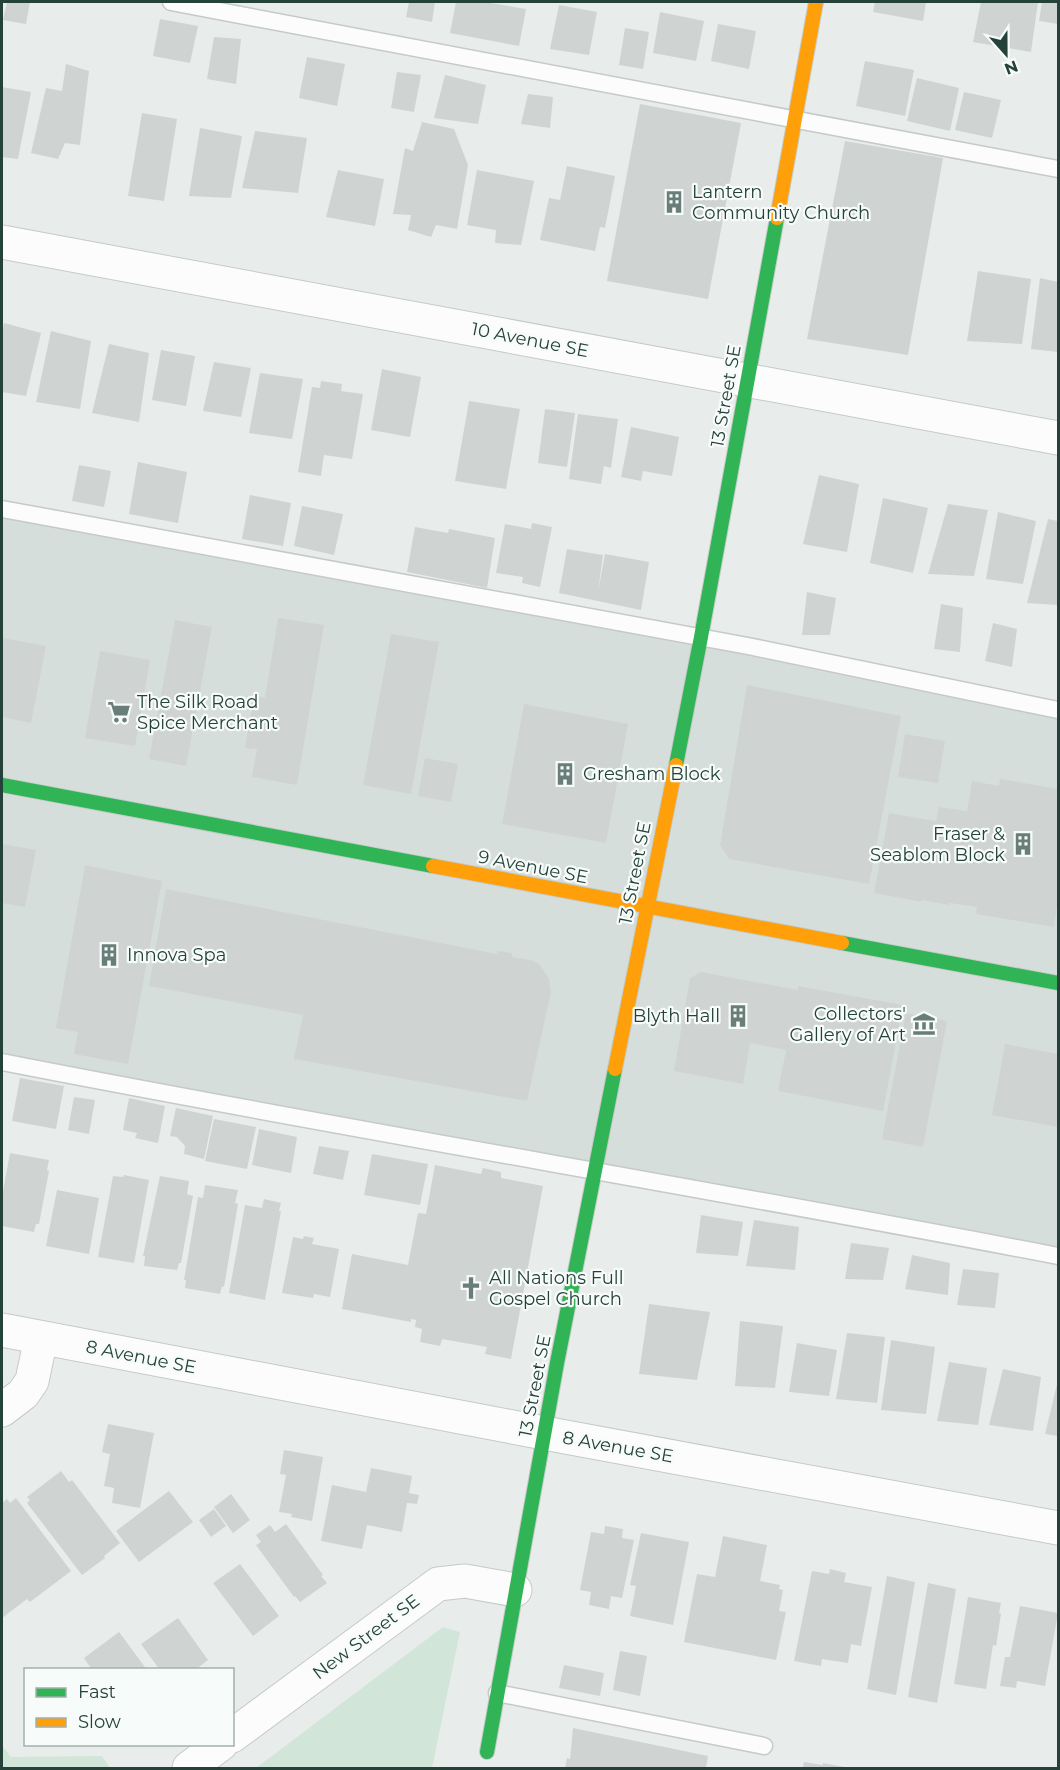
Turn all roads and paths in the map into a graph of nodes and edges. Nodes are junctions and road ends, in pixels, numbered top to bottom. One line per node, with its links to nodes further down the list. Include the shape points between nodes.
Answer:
1 (171, 2): 3 (lane)
2 (816, 2): 3 (street, 13 Street SE)
3 (794, 119): 4 (lane); 6 (street, 13 Street SE)
4 (1059, 169)
5 (2, 242): 6 (street, 10 Avenue SE)
6 (747, 381): 7 (street, 10 Avenue SE); 9 (street, 13 Street SE)
7 (1059, 438)
8 (2, 508): 9 (lane)
9 (701, 637): 10 (lane); 12 (street, 13 Street SE)
10 (1059, 710)
11 (2, 785): 12 (street, 9 Avenue SE)
12 (647, 907): 13 (street, 9 Avenue SE); 15 (street, 13 Street SE)
13 (1059, 984)
14 (2, 1062): 15 (lane)
15 (596, 1170): 16 (lane); 20 (street, 13 Street SE)
16 (1059, 1256)
17 (2, 1330): 18 (street, 8 Avenue SE)
18 (41, 1338): 19 (street, via 32,1381 23,1394); 20 (street, 8 Avenue SE)
19 (2, 1410)
20 (544, 1433): 21 (street, 8 Avenue SE); 22 (street, 13 Street SE)
21 (1059, 1528)
22 (514, 1590): 23 (street, 13 Street SE); 24 (street, New Street SE, via 465,1581 438,1584)
23 (497, 1693): 26 (lane); 27 (street, 13 Street SE)
24 (234, 1735)
25 (218, 1746): 28 (street)
26 (764, 1746)
27 (487, 1752): 29 (lane)
28 (189, 1768)
29 (484, 1768)

